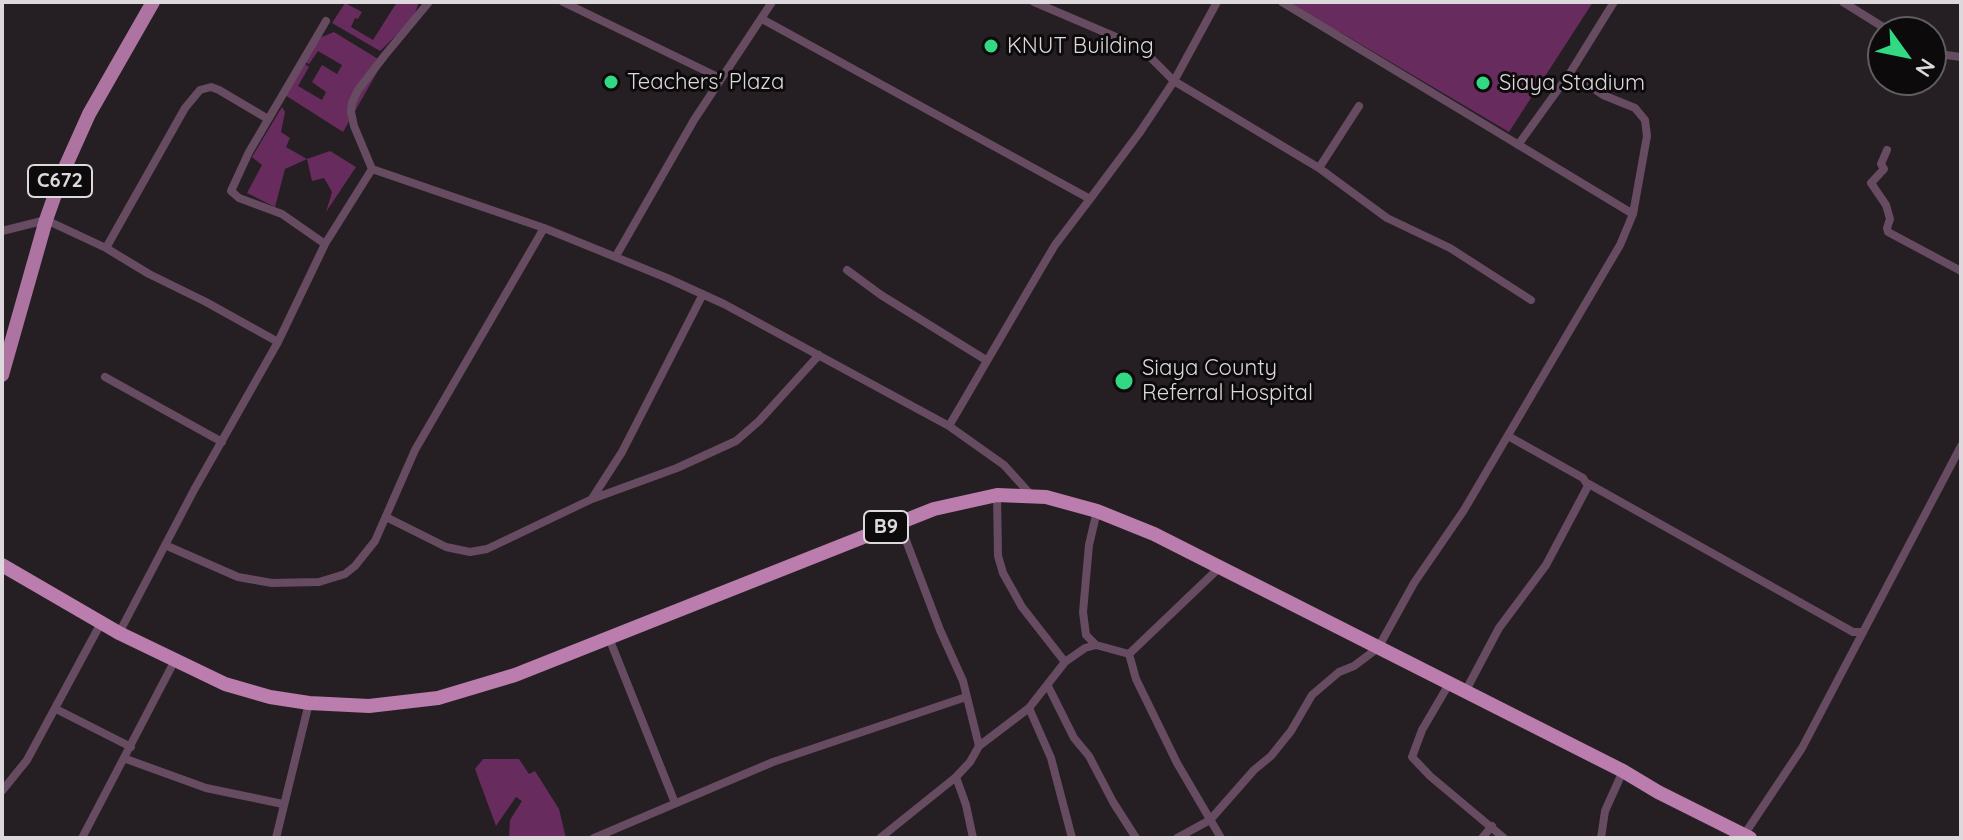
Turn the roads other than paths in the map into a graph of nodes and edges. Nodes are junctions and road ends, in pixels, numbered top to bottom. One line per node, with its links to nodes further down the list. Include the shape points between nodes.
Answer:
1 (153, 2): 24 (main road, C672, via 84,125)
2 (429, 2): 21 (street, via 352,103 354,126)
3 (563, 2): 14 (street)
4 (772, 2): 11 (street)
5 (1034, 2): 15 (street, via 1130,43)
6 (1217, 2): 15 (street)
7 (1282, 2): 18 (street)
8 (1614, 2): 13 (street)
9 (1843, 2): 10 (street)
10 (1867, 17)
11 (762, 19): 14 (street); 22 (street)
12 (326, 21): 17 (street)
13 (1570, 73): 18 (street); 23 (street, via 1635,108 1645,120 1647,136)
14 (720, 78): 29 (street)
15 (1174, 81): 20 (street); 22 (street)
16 (1359, 106): 20 (street)
17 (268, 119): 27 (street, via 231,191 282,214); 28 (street, via 219,90 200,90)
18 (1518, 145): 23 (street)
19 (1887, 150): 31 (street, via 1884,169 1871,183 1886,205 1888,232)
20 (1319, 168): 33 (street, via 1387,218 1450,248)
21 (372, 169): 25 (street); 27 (street)
22 (1090, 199): 36 (street, via 1055,245)
23 (1633, 214): 40 (street)
24 (46, 220): 26 (street); 28 (street); 37 (main road, C672)
25 (544, 228): 29 (street); 48 (street, via 415,450)
26 (2, 231)
27 (325, 244): 34 (street)
28 (106, 248): 34 (street)
29 (616, 256): 32 (street)
30 (847, 270): 36 (street)
31 (1961, 271)
32 (703, 294): 35 (street); 46 (street)
33 (1531, 300)
34 (278, 342): 41 (street)
35 (819, 355): 39 (street); 46 (street, via 736,441)
36 (986, 360): 39 (street)
37 (2, 375)
38 (105, 377): 41 (street)
39 (949, 426): 45 (street, via 997,459)
40 (1508, 436): 43 (street); 58 (street)
41 (222, 442): 50 (street)
42 (1961, 446): 54 (street)
43 (1587, 483): 54 (street, via 1853,632); 64 (street, via 1546,565 1499,628)
44 (997, 495): 45 (highway, B9); 49 (highway, B9); 61 (street, via 1003,573)
45 (1032, 496): 47 (highway, B9)
46 (592, 499): 48 (street, via 479,552 446,547)
47 (1097, 511): 52 (highway, B9); 57 (street, via 1083,612 1086,635)
48 (386, 517): 50 (street, via 355,566 319,582 257,581)
49 (899, 522): 56 (highway, B9); 65 (street)
50 (165, 545): 55 (street)
51 (2, 565): 53 (highway, B9)
52 (1219, 568): 58 (highway, B9); 59 (street)
53 (101, 623): 55 (highway, B9); 68 (street)
54 (1863, 632): 79 (street, via 1802,748)
55 (119, 633): 60 (highway, B9)
56 (609, 638): 66 (highway, B9, via 438,698 369,706); 75 (street)
57 (1096, 645): 59 (street); 61 (street)
58 (1378, 648): 62 (highway, B9); 77 (street, via 1312,695 1279,747)
59 (1129, 654): 77 (street, via 1172,753)
60 (174, 662): 66 (highway, B9, via 245,691); 70 (street)
61 (1065, 662): 63 (street)
62 (1449, 684): 64 (highway, B9); 78 (street, via 1412,757)
63 (1048, 686): 67 (street); 86 (street)
64 (1465, 692): 72 (highway, B9)
65 (966, 697): 69 (street); 75 (street, via 773,762)
66 (309, 703): 76 (street)
67 (1029, 708): 69 (street); 85 (street, via 1051,758)
68 (56, 709): 70 (street); 74 (street)
69 (979, 746): 73 (street)
70 (131, 747): 71 (street)
71 (126, 759): 76 (street, via 206,788); 80 (street)
72 (1623, 771): 79 (highway, B9); 91 (street, via 1605,811)
73 (956, 777): 83 (street); 84 (street)
74 (2, 791)
75 (675, 803): 82 (street)
76 (283, 804): 81 (street)
77 (1210, 820): 87 (street); 88 (street)
78 (1492, 826): 89 (street); 90 (street)
79 (1747, 837)
80 (82, 838)
81 (276, 838)
82 (594, 838)
83 (880, 838)
84 (973, 838)
85 (1072, 838)
86 (1136, 838)
87 (1177, 838)
88 (1221, 838)
89 (1482, 838)
90 (1504, 838)
91 (1601, 838)

